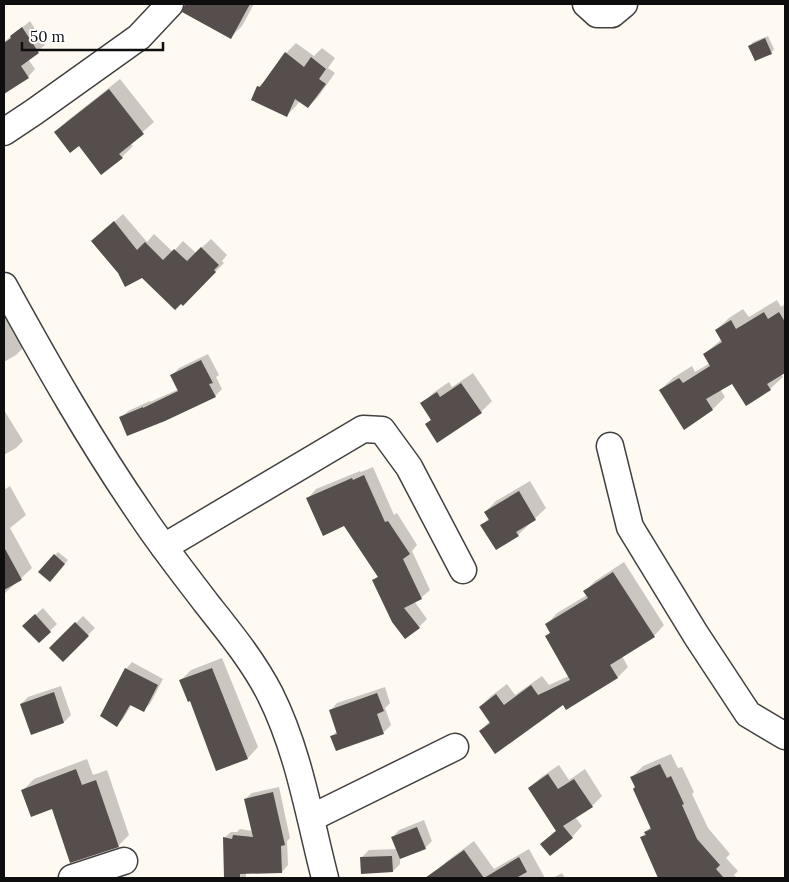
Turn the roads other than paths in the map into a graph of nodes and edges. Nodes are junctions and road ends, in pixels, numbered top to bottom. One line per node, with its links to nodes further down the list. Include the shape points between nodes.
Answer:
1 (170, 4): 4 (street, via 139,37)
2 (586, 4): 3 (street, via 597,14 612,14)
3 (624, 4)
4 (4, 132)
5 (4, 286): 7 (street, via 69,402)
6 (610, 446): 9 (street, via 630,527 748,714)
7 (164, 547): 8 (street, via 363,429 382,430 409,467); 11 (street, via 235,639 270,694 297,762)
8 (463, 570)
9 (785, 736)
10 (455, 747): 11 (street)
11 (311, 818): 14 (street)
12 (124, 861): 13 (street)
13 (72, 878)
14 (325, 878)

